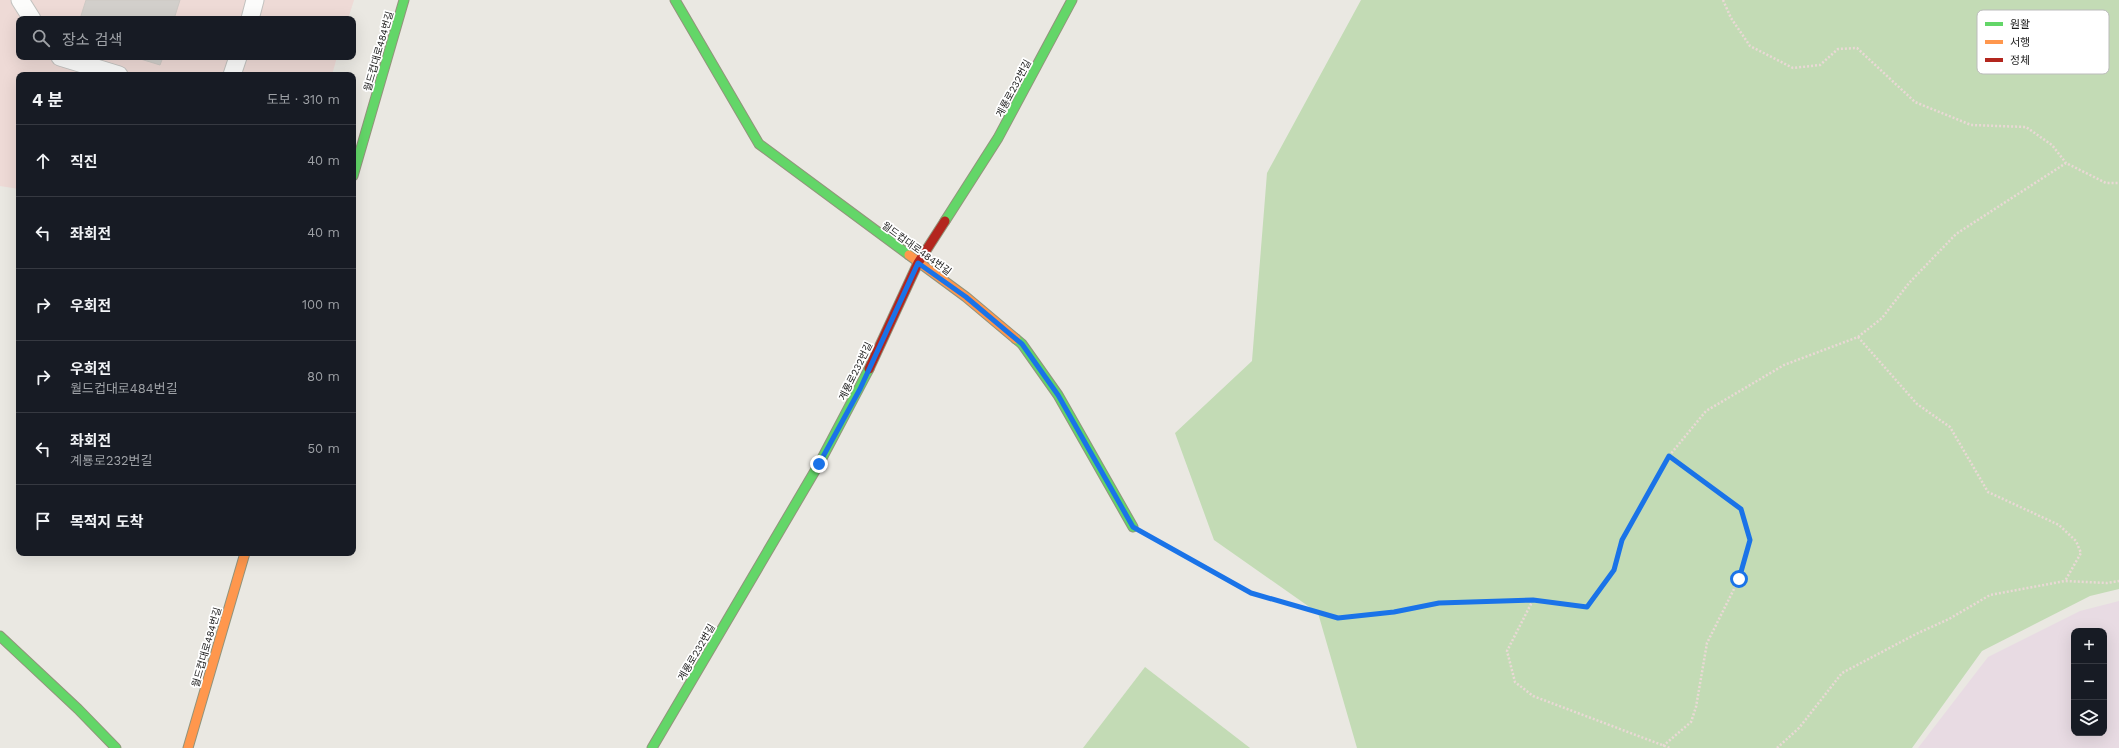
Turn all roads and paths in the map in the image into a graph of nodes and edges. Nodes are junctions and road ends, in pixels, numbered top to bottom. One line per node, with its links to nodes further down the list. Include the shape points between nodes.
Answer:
1 (20, 0): 7 (lane)
2 (256, 0): 8 (lane)
3 (404, 0): 14 (street, 월드컵대로484번길)
4 (675, 0): 16 (street, 월드컵대로484번길, via 759,144)
5 (1072, 0): 16 (street, 계룡로232번길, via 998,138)
6 (1723, 0): 13 (path, via 1731,18 1750,46 1793,68 1820,65 1838,49 1857,48 1915,102 1971,125 2026,127 2052,145)
7 (30, 16)
8 (251, 16)
9 (70, 60): 11 (lane)
10 (237, 60): 12 (lane)
11 (109, 72)
12 (233, 72)
13 (2066, 163): 15 (path, via 2106,183); 17 (path, via 1956,234 1909,283 1882,318)
14 (356, 166)
15 (2119, 183)
16 (918, 263): 19 (street, 월드컵대로484번길, via 966,297 1022,344 1058,395); 28 (street, 계룡로232번길, via 860,389 819,464)
17 (1858, 337): 18 (path, via 1784,365 1706,411); 21 (path, via 1917,404 1950,427 1988,492 2059,525 2076,541 2081,553)
18 (1669, 456): 23 (path, via 1622,540 1614,570 1587,607); 25 (path, via 1741,509 1750,540 1739,579 1707,643 1692,722)
19 (1133, 527): 23 (path, via 1251,593 1338,618 1394,612 1439,603)
20 (244, 556): 27 (street, 월드컵대로484번길)
21 (2065, 580): 22 (path, via 2107,583); 30 (path, via 1990,595 1949,619 1842,673 1799,728)
22 (2119, 581)
23 (1533, 600): 25 (path, via 1507,651 1515,682 1533,696)
24 (0, 636): 26 (street)
25 (1663, 746): 29 (path)
26 (116, 748)
27 (188, 748)
28 (652, 748)
29 (1670, 748)
30 (1777, 748)

